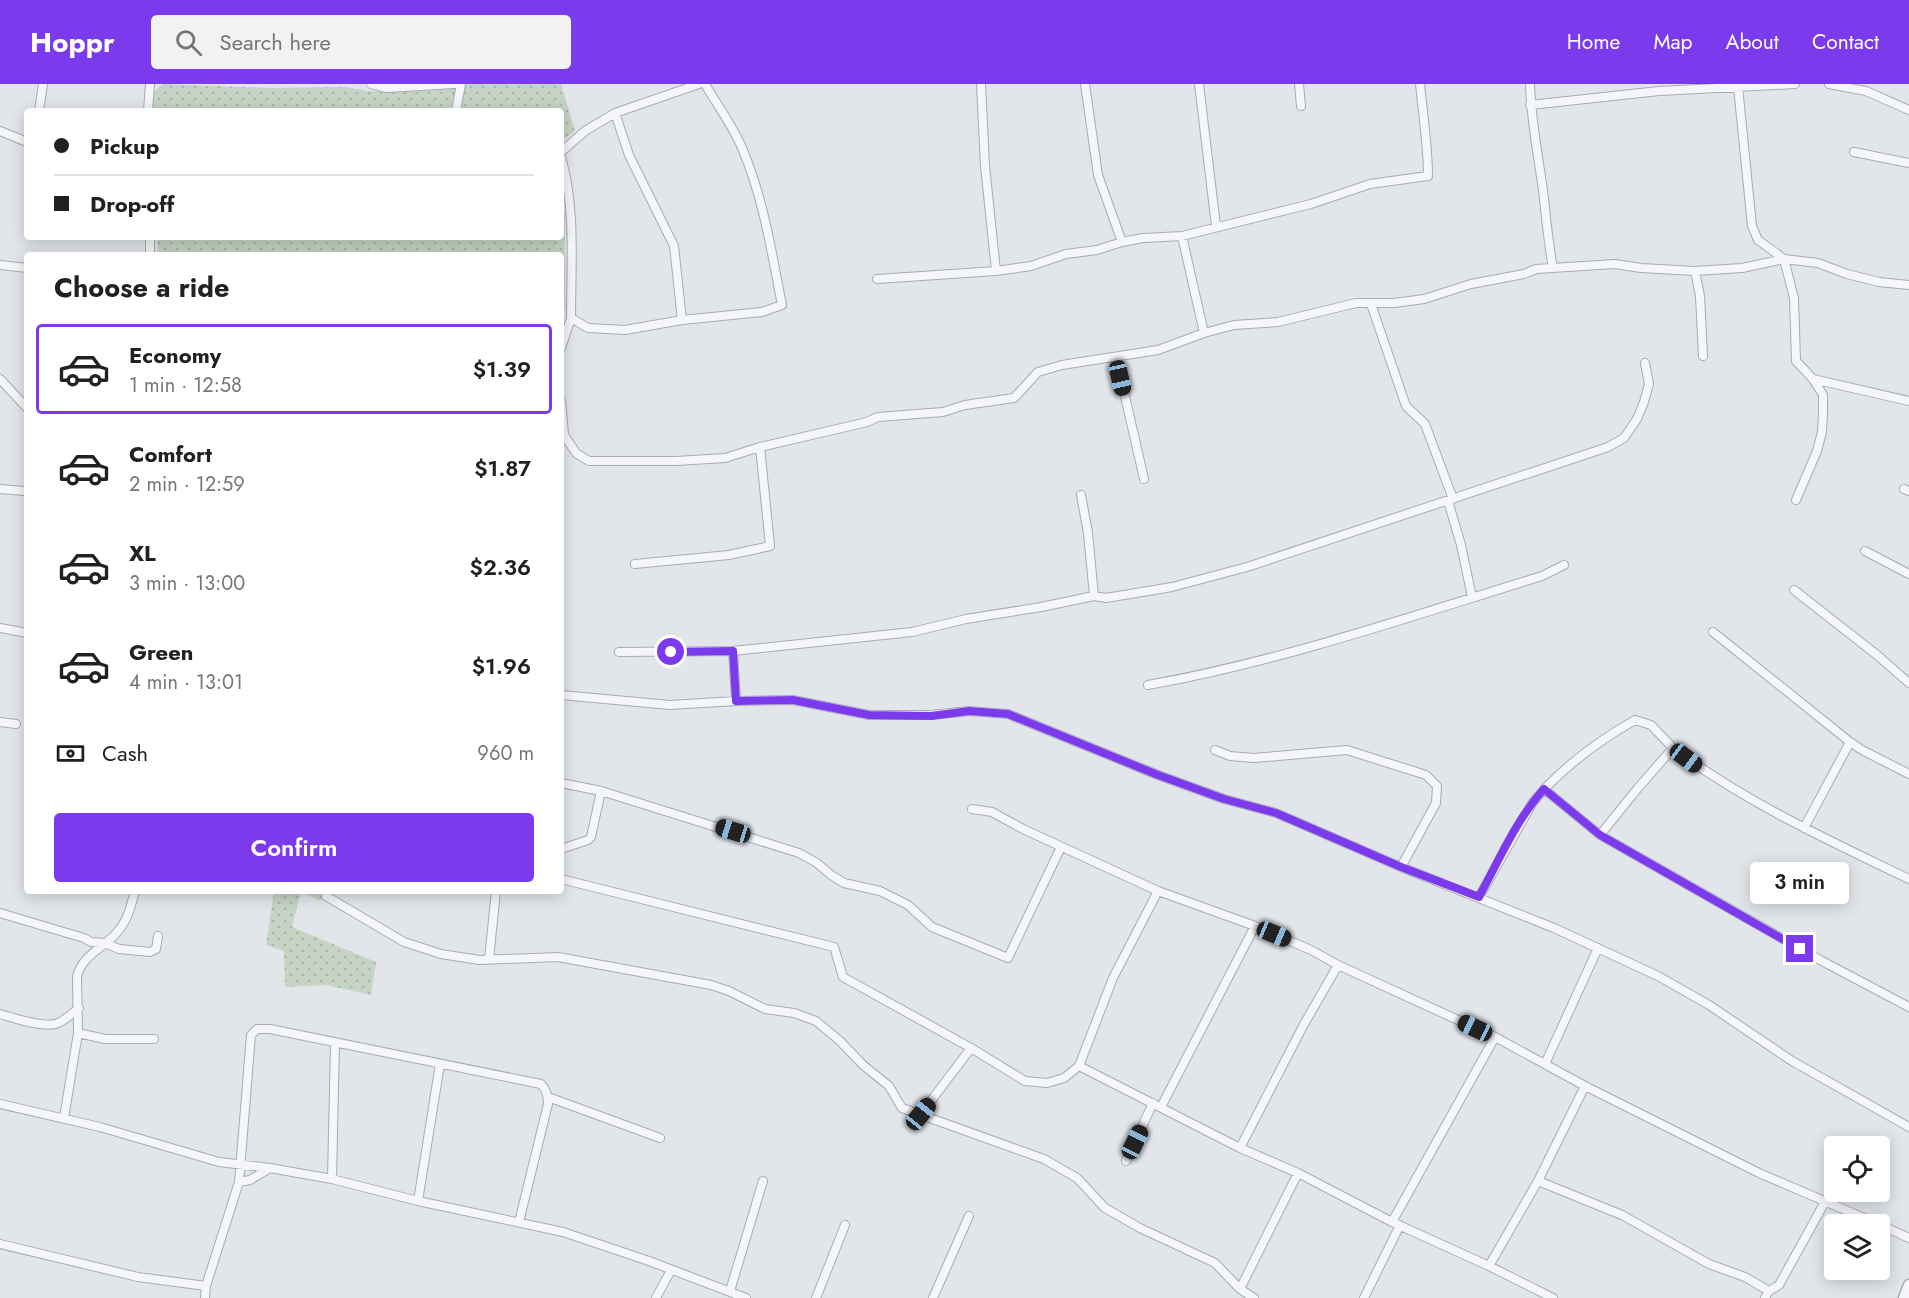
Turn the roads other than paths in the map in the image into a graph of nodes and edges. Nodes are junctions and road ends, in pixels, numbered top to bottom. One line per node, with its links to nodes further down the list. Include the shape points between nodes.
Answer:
1 (43, 84): 20 (street)
2 (150, 84): 21 (street)
3 (371, 84): 4 (street, via 387,88)
4 (454, 84)
5 (461, 84): 22 (street)
6 (699, 84): 24 (street)
7 (705, 84): 44 (street, via 741,145 760,195 782,304 762,312)
8 (981, 84): 38 (street)
9 (1085, 84): 33 (street, via 1098,175)
10 (1199, 84): 31 (street)
11 (1299, 84): 19 (street)
12 (1420, 84): 31 (street, via 1428,176 1370,184 1311,204)
13 (1530, 84): 18 (street)
14 (1795, 84): 17 (street)
15 (1828, 84): 23 (street, via 1866,91)
16 (1655, 87): 17 (street); 18 (street)
17 (1738, 87): 34 (street, via 1752,225 1758,240)
18 (1530, 105): 37 (street)
19 (1301, 106)
20 (39, 108)
21 (148, 108)
22 (457, 108)
23 (1909, 110)
24 (615, 113): 27 (street, via 585,131); 44 (street, via 629,155 675,246)
25 (0, 131): 26 (street)
26 (24, 141)
27 (564, 151)
28 (1854, 152): 29 (street)
29 (1909, 163)
30 (564, 166): 43 (street, via 571,222)
31 (1216, 226): 32 (street)
32 (1182, 236): 33 (street); 45 (street)
33 (1122, 242): 38 (street)
34 (1784, 259): 39 (street, via 1742,268); 41 (street, via 1818,263 1879,282); 51 (street, via 1794,298 1796,361)
35 (0, 265): 36 (street)
36 (24, 268)
37 (1553, 268): 39 (street, via 1615,264); 42 (street, via 1489,279 1424,299)
38 (996, 271): 40 (street)
39 (1695, 271): 47 (street)
40 (877, 279)
41 (1909, 285)
42 (1371, 304): 45 (street, via 1356,303 1278,322 1234,325); 60 (street, via 1406,406 1425,424)
43 (571, 318): 44 (street, via 588,328 625,330); 46 (street)
44 (682, 320)
45 (1203, 333): 48 (street, via 1158,351)
46 (564, 339)
47 (1703, 356)
48 (1116, 357): 55 (street, via 1038,372 1014,398 943,412 878,417); 56 (street)
49 (1645, 363): 60 (street, via 1649,384 1637,419 1624,438 1608,447)
50 (0, 379): 53 (street)
51 (1813, 379): 52 (street); 61 (street, via 1823,395 1822,432)
52 (1909, 401)
53 (24, 405)
54 (564, 435): 55 (street, via 576,453 589,461 725,458)
55 (760, 447): 63 (street, via 770,546 729,555)
56 (1144, 479)
57 (0, 489): 58 (street)
58 (24, 491)
59 (1081, 495): 67 (street)
60 (1450, 500): 67 (street, via 1247,567 1173,587 1106,598); 68 (street)
61 (1796, 500)
62 (1865, 551): 65 (street)
63 (635, 564)
64 (1564, 565): 68 (street, via 1542,576)
65 (1909, 574)
66 (1794, 590): 74 (street)
67 (1094, 596): 72 (street, via 912,632)
68 (1472, 597): 75 (street, via 1244,664)
69 (0, 628): 70 (street)
70 (24, 632)
71 (1713, 632): 80 (street)
72 (733, 651): 73 (street); 77 (street)
73 (618, 652)
74 (1909, 683)
75 (1148, 685)
76 (564, 695): 77 (street, via 670,705)
77 (736, 701): 92 (street, via 793,700 869,715 931,716 969,711 1008,714 1158,775 1276,813)
78 (0, 722): 79 (street)
79 (16, 724)
80 (1850, 742): 83 (street); 88 (street)
81 (1673, 748): 85 (street, via 1651,725 1635,720); 88 (street); 89 (street)
82 (1215, 750): 92 (street, via 1254,758 1347,750 1426,775 1437,786 1436,803)
83 (1909, 774)
84 (564, 784): 86 (street)
85 (1544, 789): 89 (street); 99 (street, via 1520,822)
86 (601, 791): 90 (street, via 799,853 844,883 880,891 908,905 932,927 1008,957); 91 (street, via 591,837)
87 (972, 809): 90 (street, via 992,812)
88 (1804, 828): 93 (street)
89 (1600, 835): 107 (street)
90 (1062, 847): 95 (street)
91 (564, 848)
92 (1401, 867): 99 (street)
93 (1909, 879)
94 (564, 880): 114 (street, via 834,947 843,977)
95 (1158, 891): 101 (street); 117 (street, via 1113,978)
96 (134, 894): 103 (street, via 124,923)
97 (496, 894): 105 (street)
98 (326, 896): 105 (street, via 423,950)
99 (1479, 897): 104 (street)
100 (0, 913): 103 (street)
101 (1255, 926): 106 (street); 121 (street)
102 (158, 936): 103 (street, via 156,950 150,952 119,950)
103 (105, 943): 108 (street, via 79,969)
104 (1598, 948): 116 (street); 124 (street, via 1709,1005 1792,1061)
105 (489, 959): 122 (street, via 558,957 711,985 765,1009 806,1017 825,1028 889,1086 902,1108)
106 (1338, 965): 111 (street); 126 (street)
107 (1909, 1007)
108 (79, 1008): 109 (street, via 52,1025); 110 (street)
109 (0, 1014)
110 (78, 1033): 112 (street, via 105,1039); 123 (street)
111 (1495, 1037): 116 (street); 142 (street)
112 (154, 1039)
113 (336, 1042): 115 (street); 128 (street, via 270,1029 257,1029 251,1035); 131 (street)
114 (971, 1048): 117 (street, via 1025,1081 1047,1083 1064,1078); 122 (street)
115 (440, 1064): 119 (street, via 541,1084); 136 (street)
116 (1545, 1064): 118 (street)
117 (1079, 1066): 121 (street)
118 (1585, 1086): 133 (street); 135 (street, via 1759,1173)
119 (548, 1097): 125 (street); 141 (street)
120 (0, 1104): 123 (street)
121 (1157, 1105): 126 (street); 127 (street)
122 (921, 1114): 151 (street, via 1044,1159 1077,1179 1105,1208 1215,1263)
123 (64, 1118): 128 (street)
124 (1909, 1127)
125 (660, 1138)
126 (1240, 1148): 130 (street)
127 (1126, 1161)
128 (240, 1165): 129 (street); 134 (street)
129 (270, 1168): 131 (street); 134 (street)
130 (1298, 1173): 142 (street); 151 (street)
131 (332, 1179): 136 (street)
132 (763, 1181): 152 (street)
133 (1538, 1181): 147 (street); 153 (street, via 1622,1215 1709,1264 1745,1277)
134 (239, 1182): 150 (street)
135 (1824, 1199)
136 (418, 1201): 141 (street)
137 (1825, 1202): 153 (street, via 1779,1285)
138 (1830, 1202): 139 (street)
139 (1857, 1214)
140 (969, 1216): 158 (street)
141 (519, 1221): 148 (street, via 563,1232)
142 (1396, 1224): 147 (street); 160 (street)
143 (845, 1225): 157 (street)
144 (1890, 1229): 145 (street)
145 (1909, 1238)
146 (0, 1244): 150 (street, via 138,1277)
147 (1489, 1266): 161 (street)
148 (671, 1270): 152 (street); 155 (street)
149 (1909, 1285): 162 (street)
150 (206, 1286): 154 (street)
151 (1240, 1289): 159 (street)
152 (730, 1291): 156 (street)
153 (1767, 1294)
154 (205, 1298)
155 (656, 1298)
156 (746, 1298)
157 (816, 1298)
158 (933, 1298)
159 (1254, 1298)
160 (1364, 1298)
161 (1553, 1298)
162 (1904, 1298)

